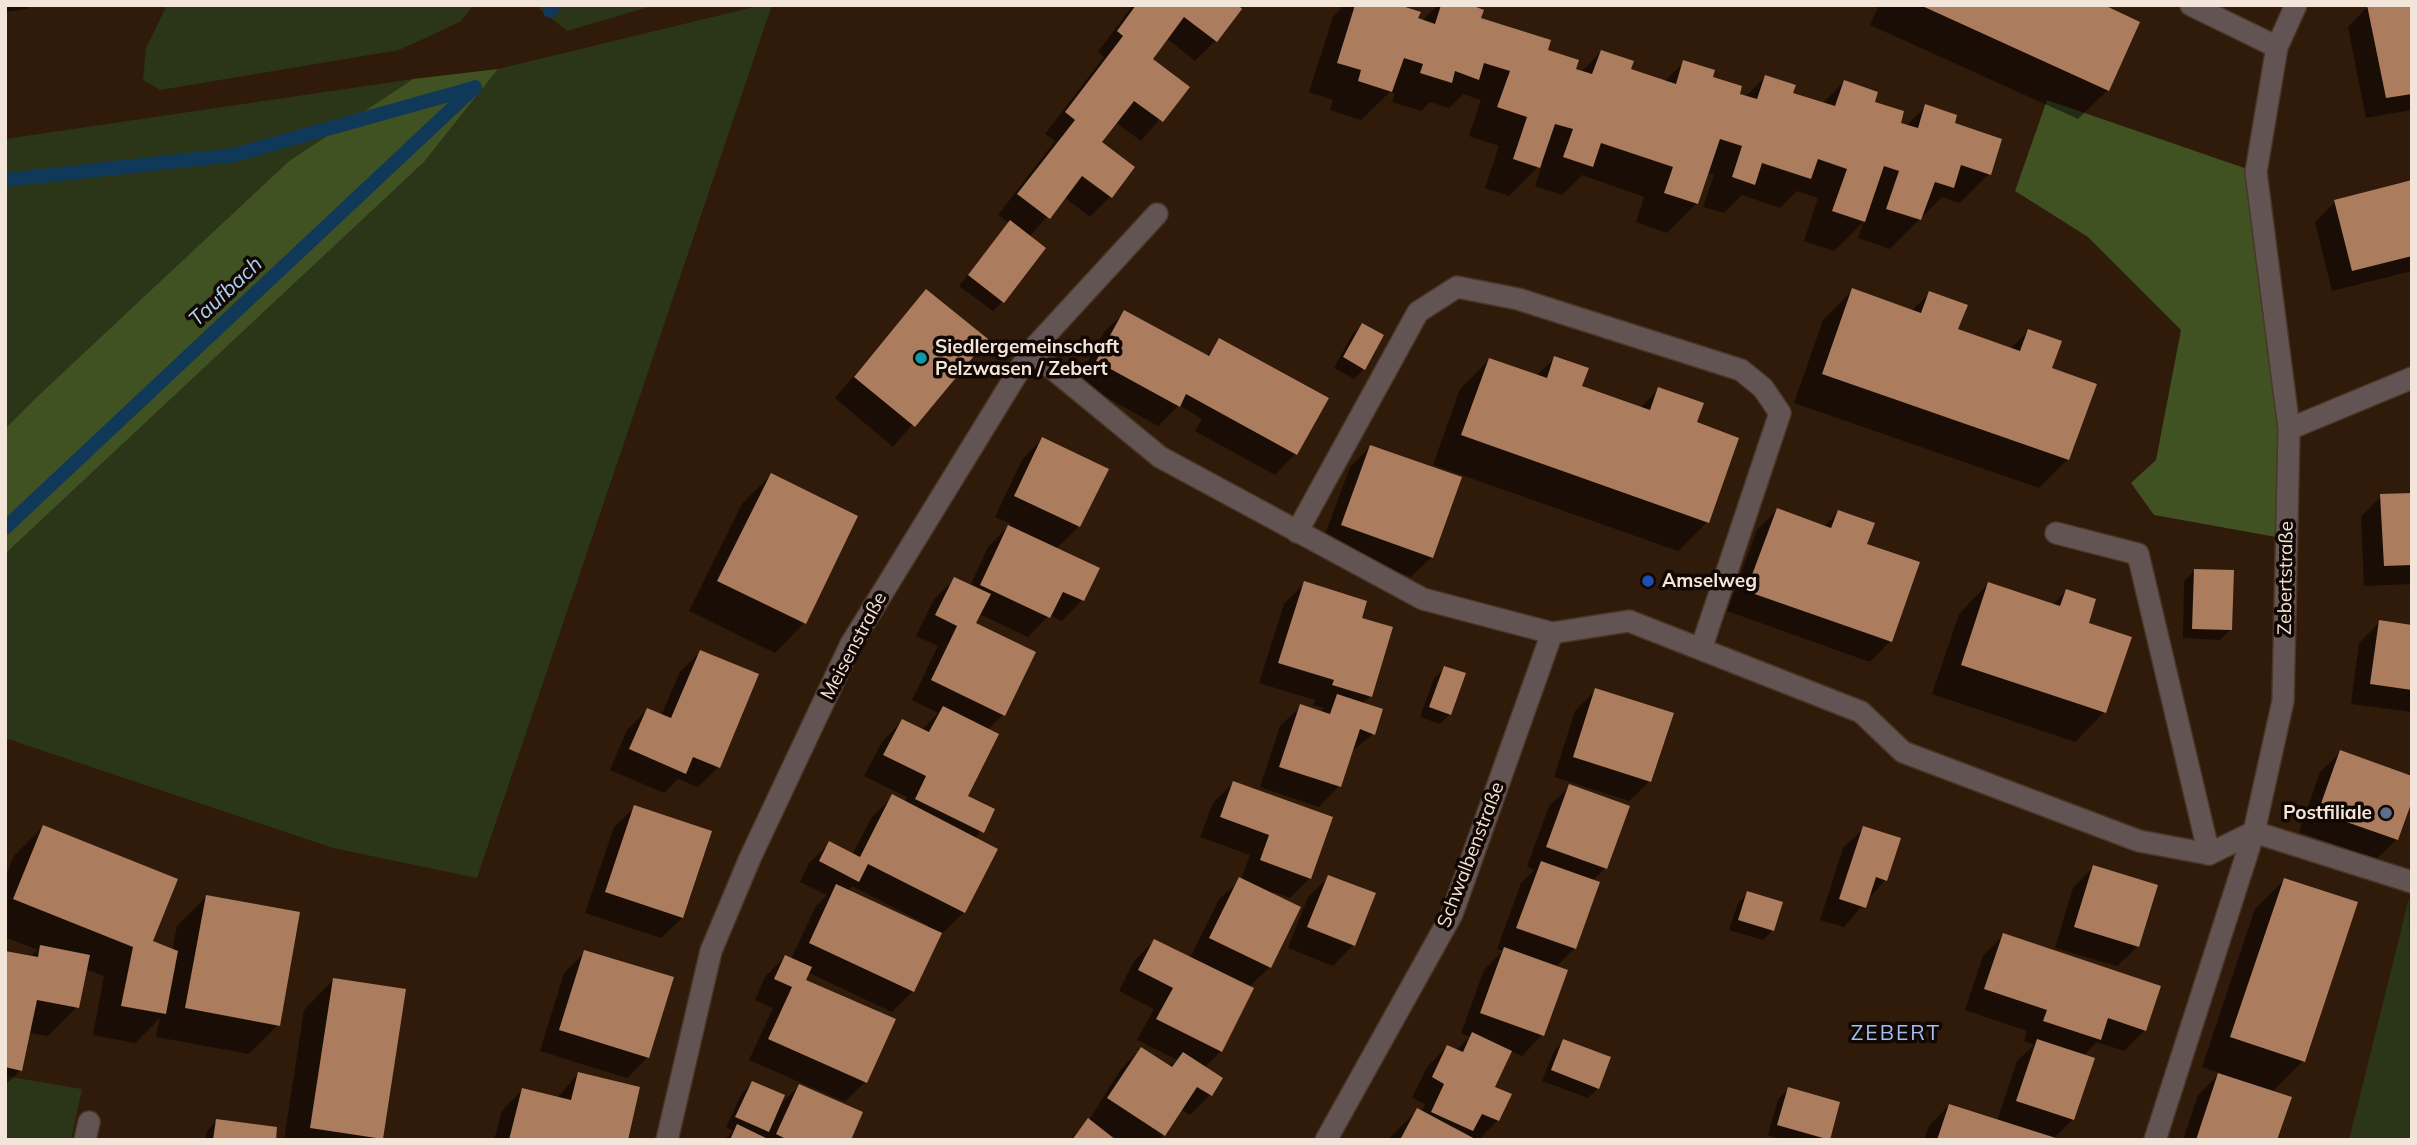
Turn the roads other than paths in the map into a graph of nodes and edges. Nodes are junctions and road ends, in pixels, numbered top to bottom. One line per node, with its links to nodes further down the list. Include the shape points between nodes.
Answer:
1 (2192, 5): 3 (street)
2 (2296, 5): 3 (street, Zebertstraße)
3 (2277, 47): 7 (street, Zebertstraße, via 2256,173)
4 (1157, 214): 5 (street, Meisenstraße)
5 (1031, 351): 8 (street, via 1160,457); 15 (street, Meisenstraße, via 851,644 750,858 711,951)
6 (2412, 377): 7 (street)
7 (2289, 429): 12 (street, Zebertstraße, via 2283,701)
8 (1297, 532): 10 (street, via 1423,598); 11 (street, via 1418,312 1457,287 1518,299 1741,370 1763,388 1780,413)
9 (2056, 533): 13 (street, via 2138,554)
10 (1552, 633): 11 (street, via 1629,621); 16 (street, Schwalbenstraße, via 1452,914)
11 (1701, 649): 13 (street, via 1861,712 1903,752 2139,841)
12 (2254, 832): 13 (street); 14 (street); 17 (street, Zebertstraße)
13 (2209, 853)
14 (2412, 882)
15 (667, 1140)
16 (1326, 1140)
17 (2155, 1140)

